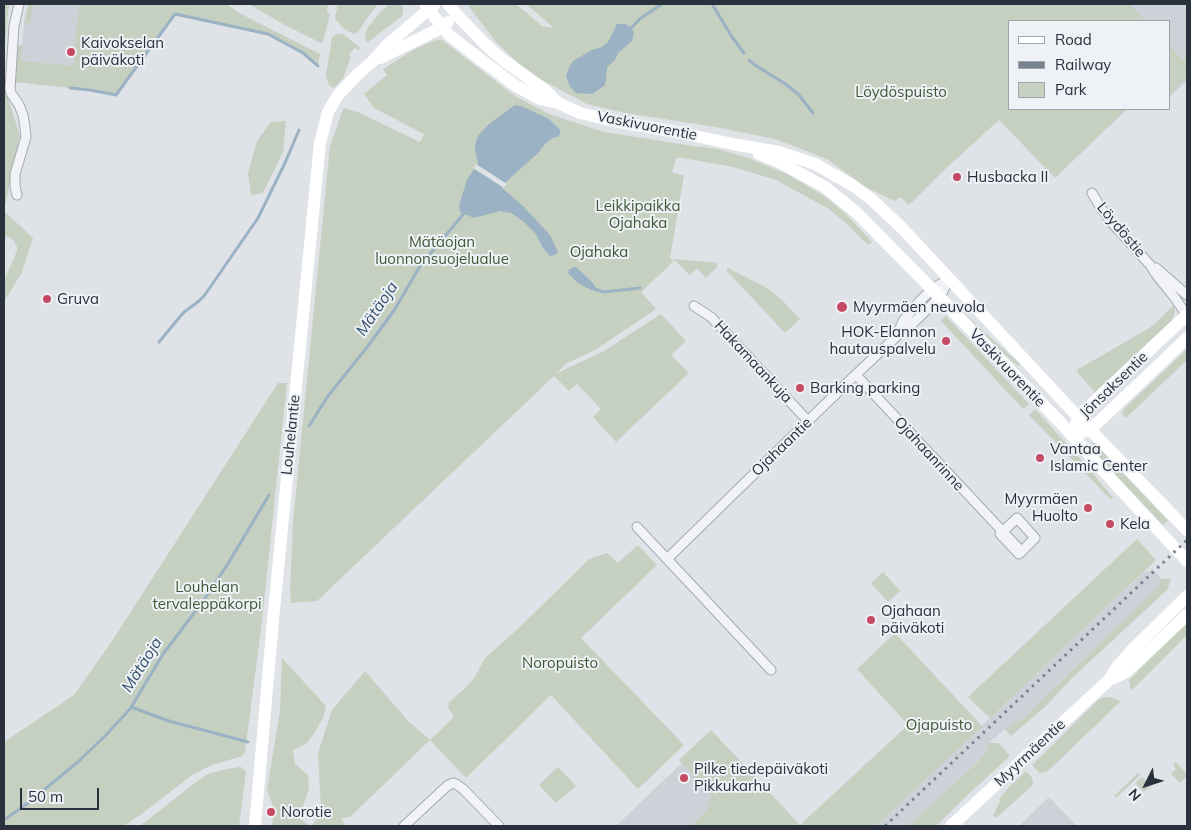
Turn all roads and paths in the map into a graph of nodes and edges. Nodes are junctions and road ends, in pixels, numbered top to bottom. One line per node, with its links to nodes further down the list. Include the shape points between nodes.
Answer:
1 (18, 4): 10 (street, via 10,89 23,114 26,137 15,174)
2 (448, 4): 4 (main road, Vaskivuorentie)
3 (430, 6): 5 (main road, Vaskivuorentie); 6 (main road, Louhelantie)
4 (457, 15): 5 (main road, Louhelantie); 7 (main road, Vaskivuorentie, via 485,44)
5 (443, 27): 6 (main road, Louhelantie); 7 (main road, Vaskivuorentie, via 516,86 540,99)
6 (373, 61): 32 (main road, Louhelantie, via 338,95 328,112 320,143)
7 (558, 103): 8 (main road, Vaskivuorentie, via 614,121)
8 (738, 145): 12 (main road, Vaskivuorentie, via 779,152 815,164 852,185 884,210); 13 (main road, Vaskivuorentie, via 825,187 857,213)
9 (1092, 193): 11 (street, Löydöstie, via 1112,223)
10 (17, 195)
11 (1152, 266): 14 (street, Löydöstie); 16 (street, Löydöstie)
12 (949, 279): 13 (street, Ojahaantie); 19 (main road, Vaskivuorentie)
13 (936, 293): 18 (street, Ojahaantie, via 918,302 903,321 897,336); 22 (main road, Vaskivuorentie)
14 (1187, 295)
15 (694, 306): 20 (street, Hakamaankuja, via 711,317)
16 (1187, 315): 19 (main road, Jönsaksentie)
17 (1187, 338): 21 (main road, Jönsaksentie)
18 (856, 375): 20 (street, Ojahaantie); 25 (street, Ojahaanrinne)
19 (1078, 417): 21 (main road, Vaskivuorentie); 22 (main road, Jönsaksentie)
20 (808, 421): 26 (street, Ojahaantie)
21 (1091, 430): 22 (main road, Jönsaksentie); 24 (main road, Vaskivuorentie)
22 (1072, 436): 27 (main road, Vaskivuorentie)
23 (637, 527): 26 (street)
24 (1187, 530)
25 (1003, 532): 25 (street, Ojahaanrinne, via 1021,551 1035,538 1017,518)
26 (667, 559): 30 (street)
27 (1187, 561)
28 (1187, 596): 31 (main road, Myyrmäentie, via 1132,650)
29 (1187, 615): 31 (main road, Myyrmäentie, via 1126,672)
30 (771, 670)
31 (1109, 680): 35 (main road, Myyrmäentie)
32 (255, 826)
33 (404, 826): 34 (street, via 453,783)
34 (499, 826)
35 (951, 826)

